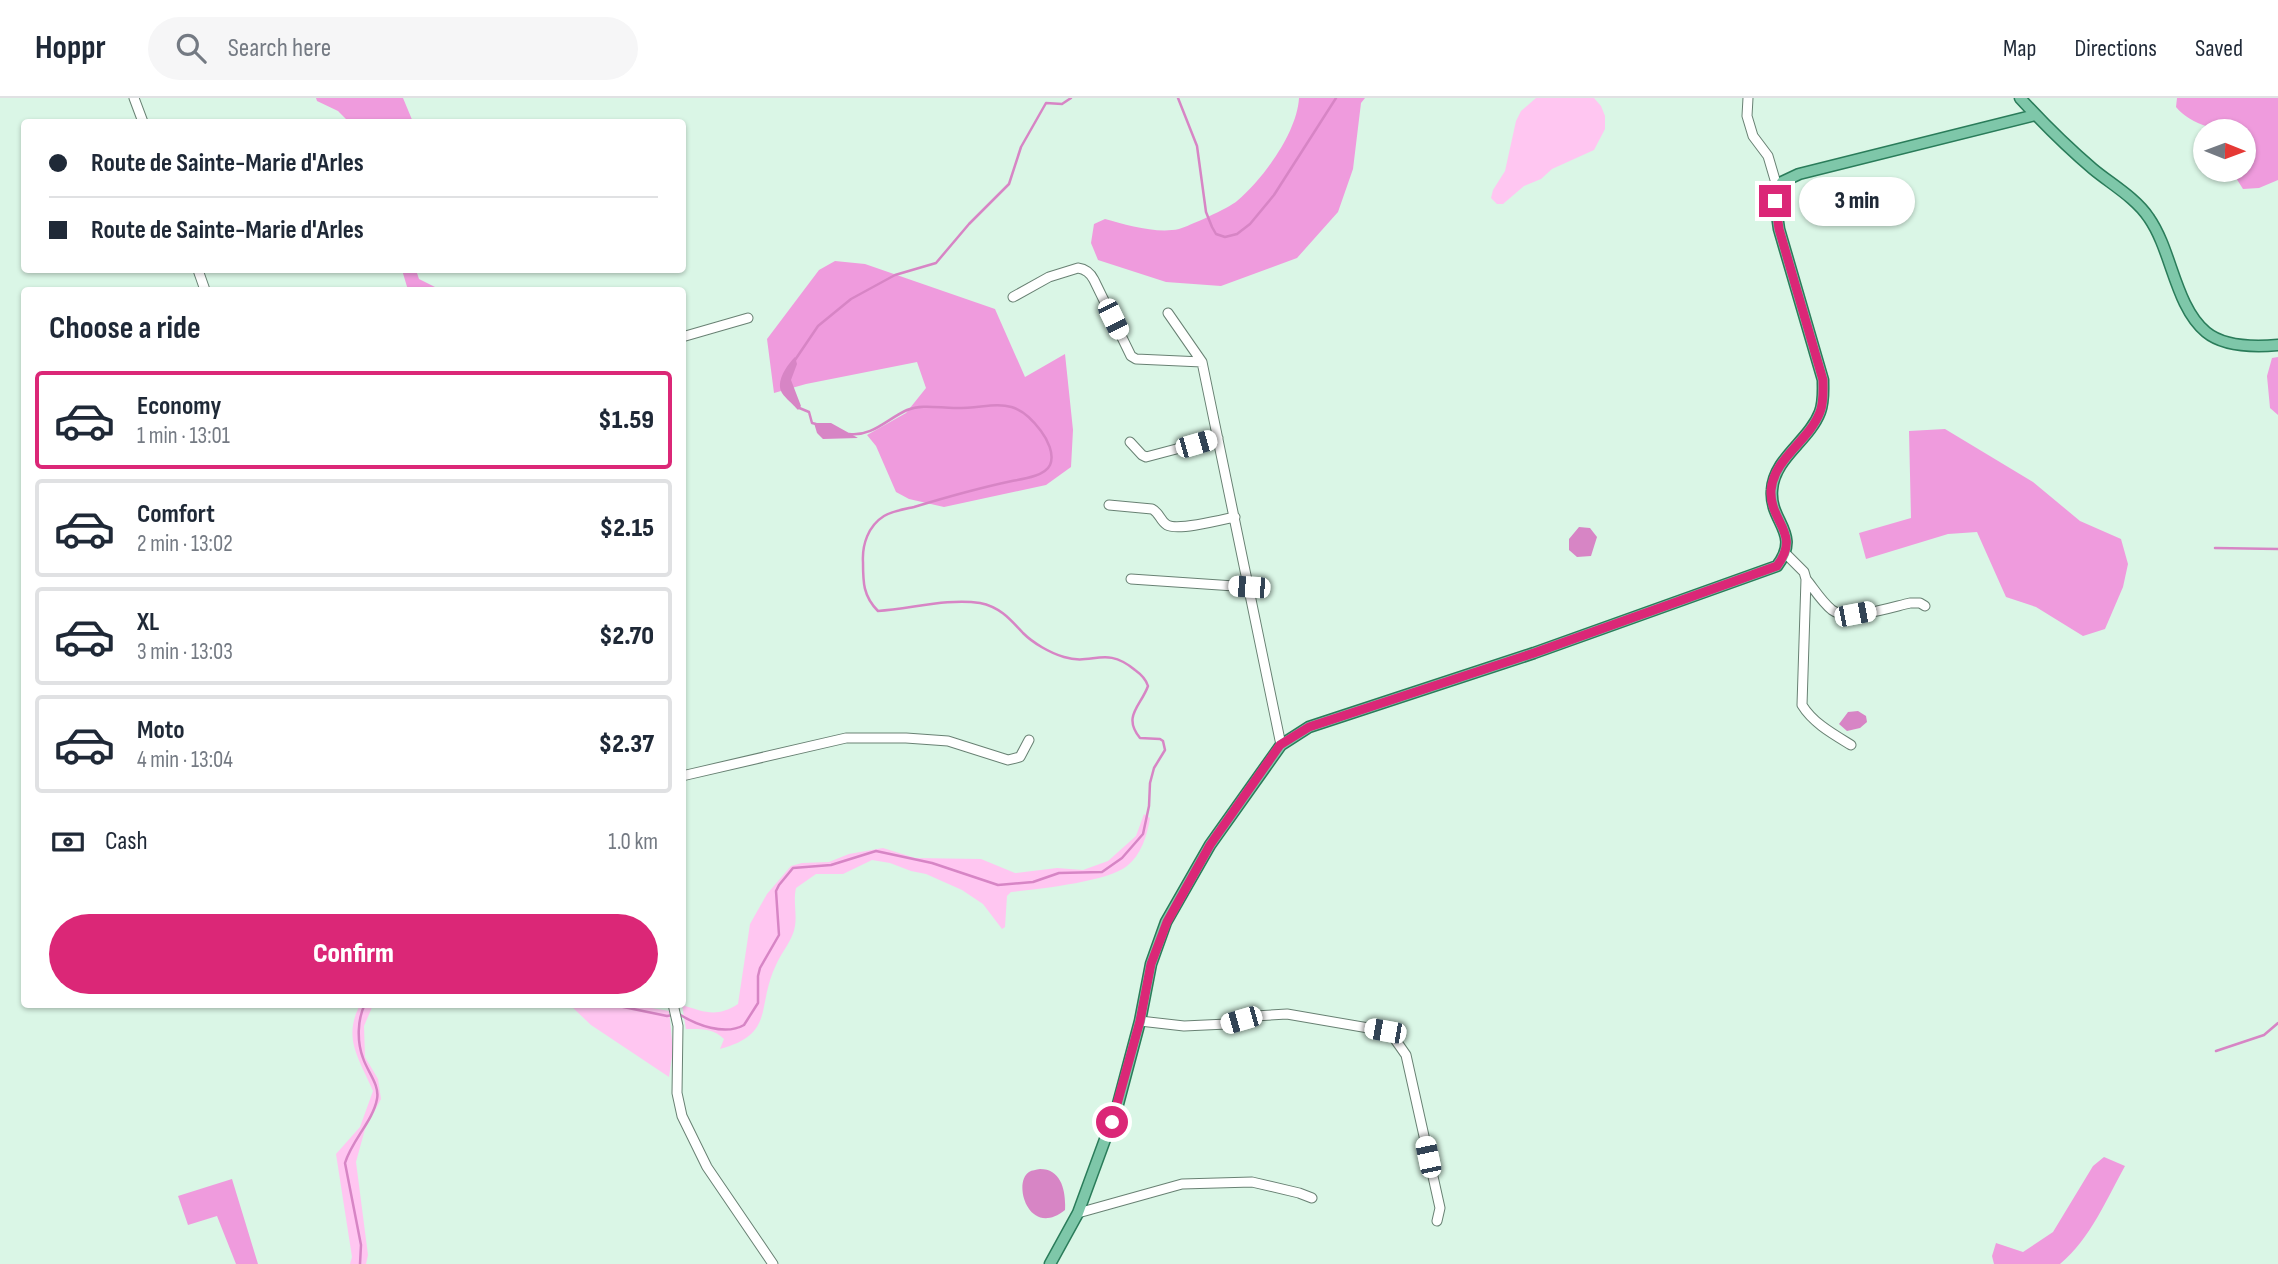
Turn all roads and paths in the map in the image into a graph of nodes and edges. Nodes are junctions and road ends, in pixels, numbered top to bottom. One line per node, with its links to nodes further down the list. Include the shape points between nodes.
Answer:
1 (134, 98): 5 (street)
2 (1748, 98): 6 (street, via 1753,136 1768,156)
3 (2020, 98): 4 (main road)
4 (2035, 115): 6 (main road, via 1800,174 1782,182); 11 (main road, via 2143,210 2156,230 2188,309 2206,332 2228,342)
5 (142, 119)
6 (1778, 190): 17 (main road, via 1779,229 1823,380 1824,400 1819,415 1775,474 1771,491 1786,536)
7 (1013, 297): 12 (street, via 1049,278 1083,269 1094,280 1131,356)
8 (1168, 313): 12 (street)
9 (748, 318): 10 (street)
10 (686, 336)
11 (2278, 345)
12 (1202, 362): 13 (street)
13 (1218, 438): 14 (street, via 1146,457); 16 (street)
14 (1130, 442)
15 (1109, 505): 16 (street, via 1152,509 1174,527)
16 (1234, 517): 20 (street)
17 (1786, 554): 19 (street); 23 (main road, via 1777,566 1309,727)
18 (1131, 579): 20 (street)
19 (1806, 579): 21 (street, via 1839,613 1910,603); 24 (street, via 1802,705)
20 (1249, 587): 23 (street)
21 (1925, 607)
22 (1029, 740): 25 (street, via 1020,757 1008,760 948,741 846,738)
23 (1280, 745): 27 (main road, via 1210,845 1167,922 1151,964)
24 (1851, 745)
25 (686, 775)
26 (674, 1008): 31 (street, via 682,1116 707,1167)
27 (1140, 1021): 29 (main road, via 1118,1104); 30 (street, via 1227,1024 1287,1014 1392,1035 1406,1055 1440,1208)
28 (1312, 1198): 29 (street, via 1252,1182 1182,1184)
29 (1078, 1213): 32 (main road)
30 (1437, 1221)
31 (773, 1264)
32 (1050, 1264)

